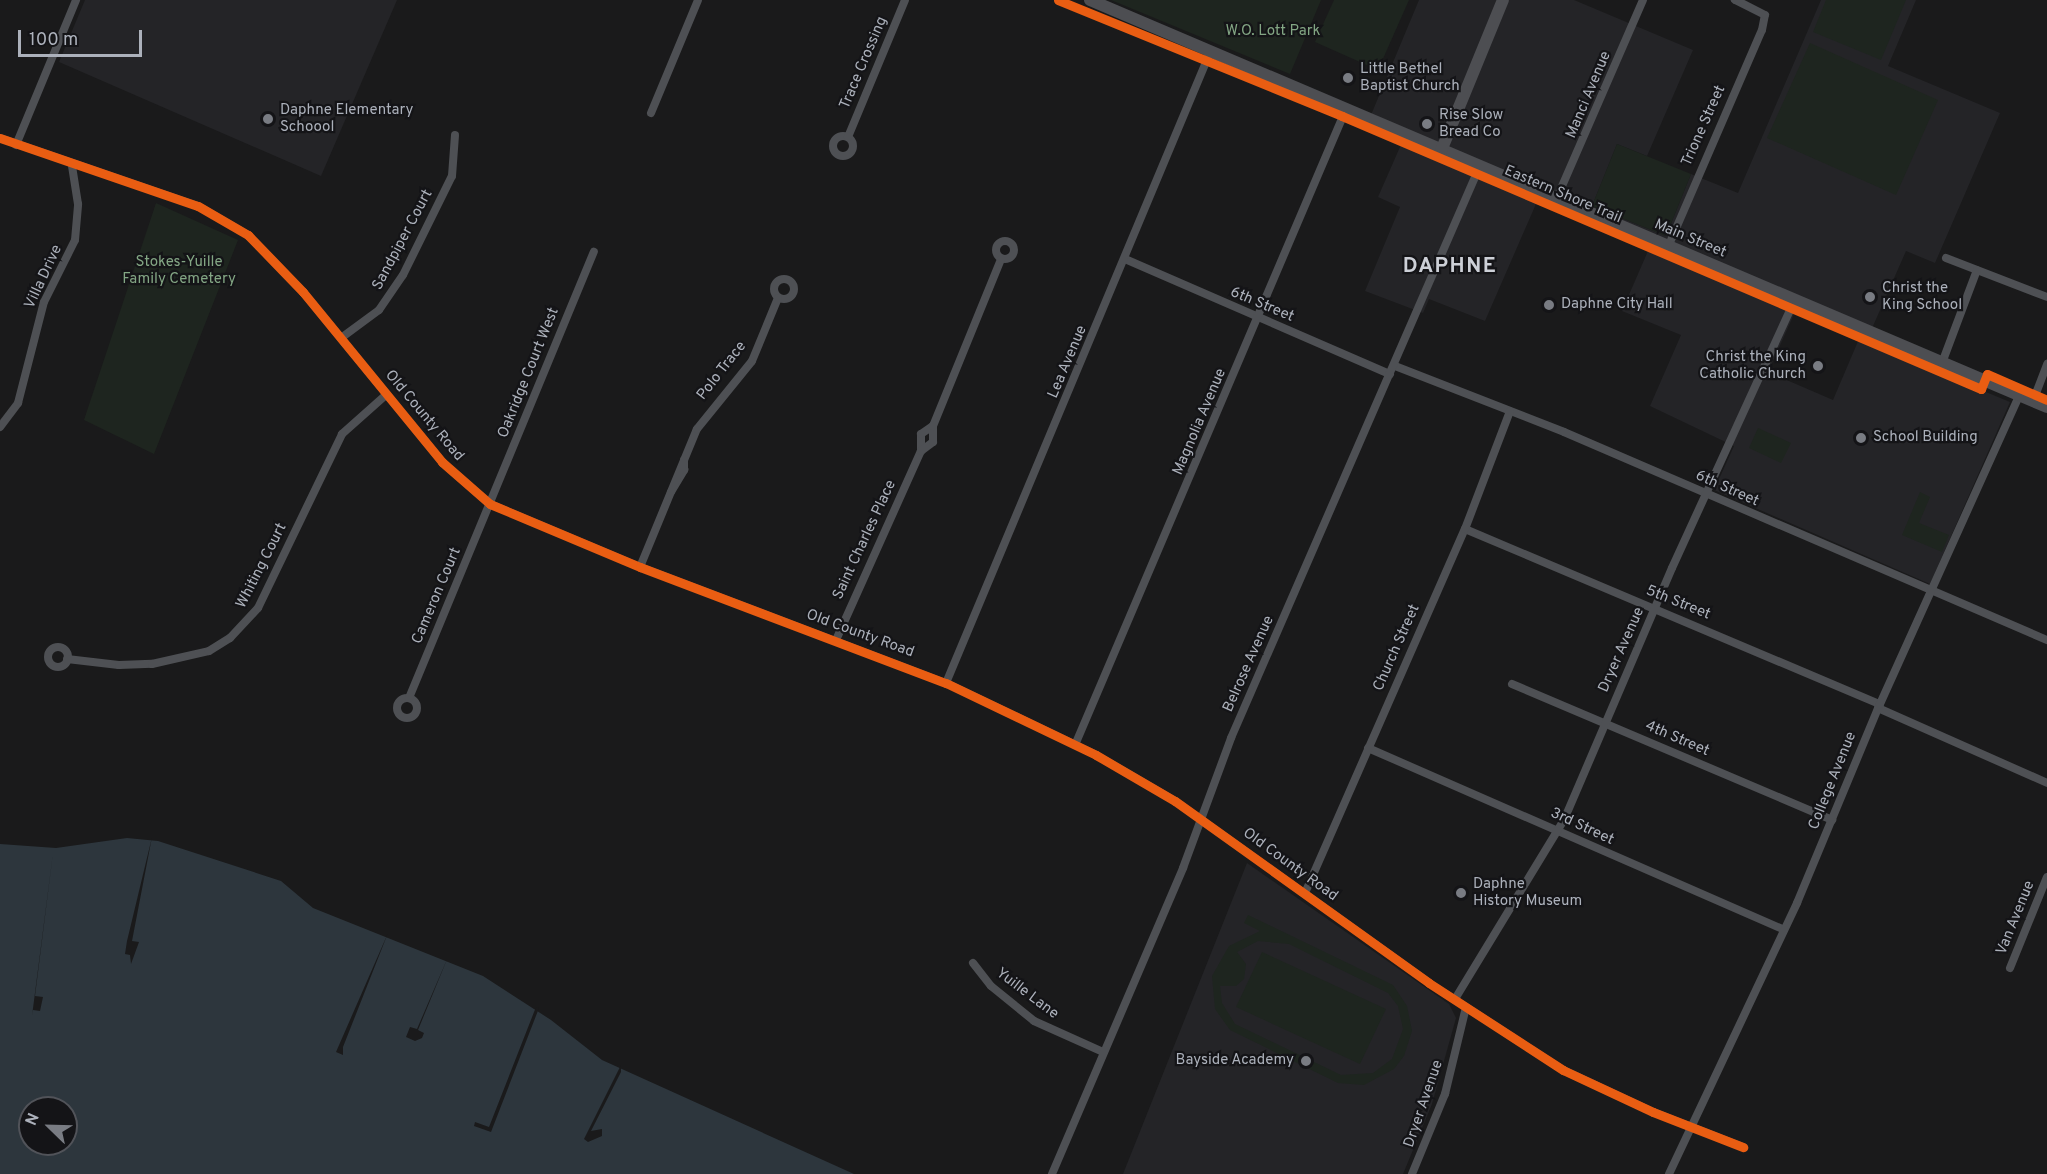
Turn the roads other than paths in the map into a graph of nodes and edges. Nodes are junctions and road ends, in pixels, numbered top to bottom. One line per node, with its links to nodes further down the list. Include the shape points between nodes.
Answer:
1 (76, 0): 14 (street)
2 (698, 0): 10 (street)
3 (905, 0): 12 (street, Trace Crossing)
4 (1090, 0): 8 (main road, Main Street)
5 (1503, 0): 15 (main road)
6 (1643, 0): 18 (street, Manci Avenue)
7 (1735, 0): 19 (street, Trione Street, via 1765,15)
8 (1211, 50): 9 (main road, Main Street); 23 (street, Lea Avenue)
9 (1346, 109): 15 (main road, Main Street); 28 (street, Magnolia Avenue)
10 (651, 113)
11 (455, 135): 29 (street, Sandpiper Court, via 452,176 403,275 379,310)
12 (848, 137)
13 (0, 138): 14 (street, Old County Road)
14 (16, 145): 16 (street, Old County Road)
15 (1441, 151): 17 (main road, Main Street)
16 (72, 166): 29 (street, Old County Road, via 198,206 234,225 262,248); 38 (street, Villa Drive, via 78,204 75,240 42,310 21,394)
17 (1479, 168): 18 (main road, Main Street); 32 (street, Belrose Avenue)
18 (1556, 201): 19 (main road, Main Street)
19 (1668, 247): 27 (main road, Main Street)
20 (594, 252): 42 (street, Oakridge Court West)
21 (1946, 258): 24 (street)
22 (1001, 259): 39 (street, Saint Charles Place)
23 (1125, 259): 28 (street, 6th Street); 50 (street, Lea Avenue)
24 (1977, 270): 25 (street); 30 (street)
25 (2047, 297)
26 (778, 298): 44 (street, Polo Trace, via 752,361 708,411)
27 (1794, 301): 30 (main road, Main Street); 41 (street, Dryer Avenue)
28 (1259, 318): 32 (street, 6th Street); 55 (street, Magnolia Avenue)
29 (341, 338): 33 (street, Old County Road)
30 (1942, 363): 34 (main road, Main Street)
31 (2047, 364): 35 (street)
32 (1393, 370): 37 (street, 6th Street); 58 (street, Belrose Avenue, via 1236,727)
33 (386, 395): 42 (street, Old County Road, via 462,483); 49 (street, Whiting Court, via 342,434 258,608 230,638 209,651 152,664 119,666)
34 (2019, 396): 35 (main road, Main Street); 45 (street, College Avenue)
35 (2033, 400): 36 (main road, Main Street)
36 (2047, 407)
37 (1510, 411): 41 (street, 6th Street); 43 (street, Church Street)
38 (0, 426)
39 (933, 426): 40 (street, Saint Charles Place, via 933,442); 40 (street, Saint Charles Place, via 921,434)
40 (921, 451): 47 (street, Saint Charles Place)
41 (1706, 494): 45 (street, 6th Street); 46 (street, Dryer Avenue)
42 (490, 504): 44 (street, Old County Road); 52 (street, Cameron Court)
43 (1465, 529): 46 (street, 5th Street); 56 (street, Church Street)
44 (639, 567): 47 (street, Old County Road)
45 (1933, 591): 48 (street, 6th Street); 53 (street, College Avenue)
46 (1655, 609): 53 (street, 5th Street); 54 (street, Dryer Avenue)
47 (836, 640): 50 (street, Old County Road)
48 (2047, 640)
49 (67, 659)
50 (946, 683): 55 (street, Old County Road)
51 (1512, 684): 54 (street, 4th Street)
52 (409, 698)
53 (1879, 706): 57 (street, 5th Street); 59 (street, College Avenue)
54 (1606, 722): 59 (street, 4th Street); 60 (street, Dryer Avenue)
55 (1075, 745): 58 (street, Old County Road)
56 (1368, 748): 60 (street, 3rd Street); 62 (street, Church Street)
57 (2047, 783)
58 (1201, 819): 62 (street, Old County Road); 68 (street, Belrose Avenue, via 1123,1013)
59 (1832, 820): 63 (street, College Avenue)
60 (1559, 830): 63 (street, 3rd Street); 66 (street, Dryer Avenue)
61 (2047, 877): 65 (street, Van Avenue)
62 (1305, 893): 66 (street, Old County Road)
63 (1784, 930): 69 (street, College Avenue)
64 (974, 963): 68 (street, Yuille Lane, via 991,986 1034,1021)
65 (2010, 968)
66 (1455, 999): 67 (street, Old County Road)
67 (1466, 1007): 69 (street, Old County Road, via 1563,1070); 72 (street, Dryer Avenue, via 1445,1094)
68 (1103, 1052): 71 (street, Belrose Avenue)
69 (1692, 1128): 70 (street, Old County Road); 73 (street, College Avenue)
70 (1743, 1147)
71 (1052, 1174)
72 (1413, 1174)
73 (1669, 1174)

